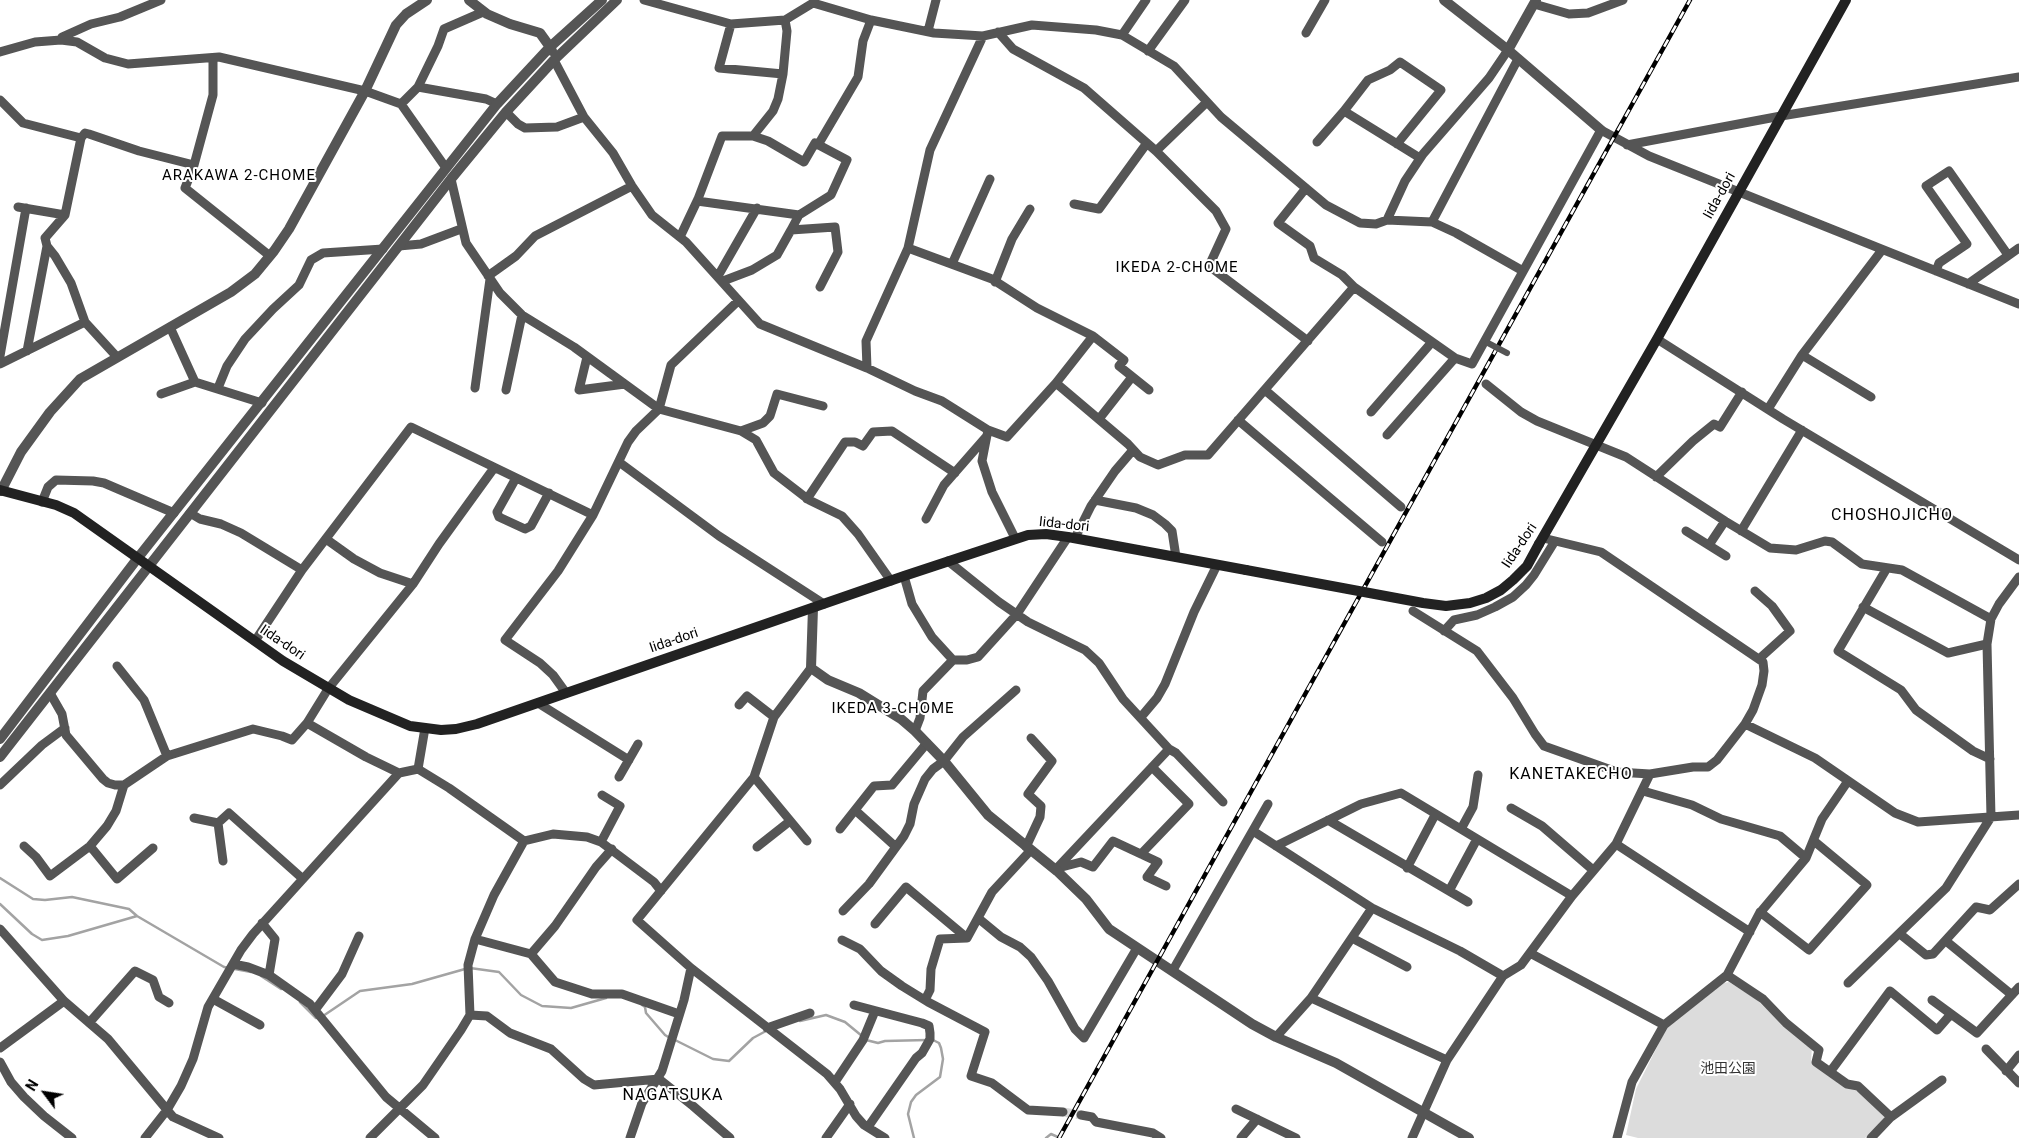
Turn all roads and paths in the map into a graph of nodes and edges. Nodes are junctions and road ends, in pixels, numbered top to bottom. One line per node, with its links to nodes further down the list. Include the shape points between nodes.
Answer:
1 (161, 0): 25 (street, via 120,17 91,24)
2 (427, 0): 36 (street, via 396,25)
3 (469, 0): 16 (street)
4 (602, 0): 26 (street)
5 (617, 0): 32 (street)
6 (644, 0): 19 (street)
7 (936, 0): 20 (street)
8 (1146, 0): 23 (street)
9 (1185, 0): 27 (street)
10 (1325, 0): 22 (street)
11 (1444, 0): 28 (street)
12 (1623, 0): 15 (street, via 1588,13 1569,14)
13 (1846, 0): 43 (main road, Iida-dori)
14 (813, 1): 17 (street); 18 (street)
15 (1535, 2): 28 (street)
16 (484, 12): 26 (street, via 540,33); 35 (street, via 444,29)
17 (785, 20): 19 (street); 33 (street)
18 (871, 20): 20 (street); 51 (street, via 863,41 858,77)
19 (730, 24): 33 (street, via 719,68)
20 (928, 32): 24 (street)
21 (998, 32): 23 (street, via 1032,25); 24 (street); 49 (street, via 1013,49 1084,88)
22 (1306, 33)
23 (1122, 35): 27 (street)
24 (983, 36): 75 (street, via 930,150)
25 (61, 40): 29 (street, via 36,42); 30 (street, via 77,42 105,58 128,64)
26 (550, 47): 32 (street); 40 (street)
27 (1148, 50): 38 (street, via 1174,66)
28 (1508, 50): 31 (street); 54 (street, via 1489,78)
29 (0, 52)
30 (212, 58): 36 (street); 55 (street, via 213,95)
31 (1518, 59): 45 (street); 69 (street)
32 (554, 60): 42 (street); 44 (street)
33 (783, 74): 46 (street, via 773,111)
34 (2019, 77): 43 (street)
35 (418, 87): 39 (street); 40 (street, via 486,99)
36 (365, 91): 39 (street); 80 (street, via 289,229)
37 (0, 100): 47 (street, via 23,123)
38 (1207, 102): 53 (street); 60 (street, via 1254,147)
39 (401, 104): 56 (street)
40 (497, 104): 56 (street)
41 (1344, 111): 48 (street); 50 (street); 50 (street, via 1368,80 1400,62 1441,90)
42 (506, 112): 44 (street, via 525,128 557,127); 57 (street)
43 (1781, 116): 52 (street); 61 (main road, Iida-dori)
44 (584, 117): 59 (street, via 613,153)
45 (1601, 130): 52 (street); 82 (street)
46 (753, 136): 51 (street, via 804,162 815,143); 62 (street, via 722,136)
47 (82, 138): 55 (street, via 85,133); 67 (street)
48 (1317, 142)
49 (1147, 143): 53 (street); 63 (street, via 1099,209)
50 (1397, 144): 54 (street)
51 (818, 145): 66 (street, via 847,160 830,195)
52 (1627, 145): 61 (street)
53 (1156, 151): 97 (street, via 1216,211 1226,229 1209,266)
54 (1420, 158): 68 (street)
55 (194, 165): 80 (street, via 184,188)
56 (446, 168): 77 (street)
57 (450, 179): 70 (street); 74 (street)
58 (990, 179): 81 (street)
59 (632, 186): 72 (street, via 652,215); 84 (street, via 535,236)
60 (1306, 188): 68 (street, via 1326,205 1360,223 1376,224); 89 (street, via 1278,223 1310,246 1314,258 1342,275)
61 (1738, 191): 78 (street); 96 (main road, Iida-dori)
62 (697, 201): 64 (street); 72 (street)
63 (1074, 204)
64 (757, 208): 66 (street); 85 (street)
65 (1030, 209): 86 (street, via 1012,239)
66 (799, 214): 71 (street)
67 (65, 215): 73 (street, via 45,238); 103 (street, via 22,208)
68 (1387, 220): 69 (street)
69 (1432, 222): 82 (street)
70 (461, 229): 74 (street, via 421,244); 84 (street, via 466,243)
71 (791, 230): 85 (street, via 778,255 752,270); 88 (street, via 835,226 838,252)
72 (680, 238): 85 (street)
73 (46, 246): 93 (street, via 70,283); 100 (street)
74 (399, 246): 147 (street)
75 (908, 248): 81 (street); 108 (street, via 866,340)
76 (2019, 248): 79 (street)
77 (383, 249): 114 (street, via 324,252 311,260 300,285 245,339); 122 (street)
78 (1882, 250): 83 (street); 102 (street)
79 (2008, 255): 83 (street, via 1949,171 1926,186 1967,244 1939,263); 87 (street)
80 (270, 256): 94 (street, via 231,292)
81 (952, 264): 86 (street)
82 (1523, 271): 106 (street, via 1472,364)
83 (1936, 271): 87 (street)
84 (489, 277): 92 (street); 115 (street)
85 (721, 279): 90 (street)
86 (995, 282): 95 (street, via 1037,308)
87 (1968, 284): 91 (street)
88 (820, 287)
89 (1354, 287): 97 (street); 98 (street)
90 (738, 301): 108 (street, via 760,324); 124 (street, via 671,365)
91 (2019, 304)
92 (522, 315): 104 (street); 116 (street)
93 (85, 322): 100 (street); 105 (street)
94 (170, 327): 105 (street); 110 (street)
95 (1093, 336): 109 (street, via 1124,360 1119,366); 111 (street)
96 (1657, 339): 119 (street); 133 (main road, Iida-dori)
97 (1308, 341): 118 (street)
98 (1432, 342): 106 (street); 126 (street)
99 (1488, 343): 101 (street, bridge)
100 (27, 351): 107 (street)
101 (1507, 354)
102 (1802, 355): 121 (street); 125 (street)
103 (0, 356)
104 (587, 356): 112 (street); 112 (street, via 579,390)
105 (117, 357): 140 (street, via 80,378 63,396 20,452)
106 (1455, 358): 132 (street)
107 (0, 364)
108 (867, 368): 131 (street, via 942,401)
109 (1132, 377): 117 (street); 127 (street)
110 (195, 382): 114 (street); 120 (street)
111 (1056, 383): 127 (street); 131 (street, via 1008,436)
112 (625, 384): 124 (street)
113 (1486, 384): 133 (street, via 1537,421)
114 (218, 388): 122 (street)
115 (475, 388)
116 (506, 390)
117 (1149, 390)
118 (1265, 390): 128 (street); 145 (street)
119 (1742, 392): 125 (street); 138 (street, via 1720,427 1714,424)
120 (161, 394)
121 (1871, 397)
122 (262, 403): 146 (street)
123 (823, 406): 130 (street, via 776,394 770,416)
124 (659, 409): 130 (street); 135 (street, via 636,431)
125 (1768, 409): 129 (street)
126 (1372, 412)
127 (1099, 419): 134 (street)
128 (1238, 420): 134 (street, via 1208,454 1185,455 1158,465); 158 (street)
129 (1802, 430): 152 (street); 163 (street)
130 (741, 431): 142 (street, via 756,440 774,473)
131 (988, 432): 137 (street); 154 (street, via 982,461 992,492)
132 (1387, 435)
133 (1596, 444): 138 (street, via 1626,457); 157 (main road, Iida-dori)
134 (1133, 450): 143 (street)
135 (619, 462): 148 (street); 174 (street, via 719,536)
136 (494, 468): 139 (street); 155 (street, via 411,428); 172 (street)
137 (955, 473): 142 (street, via 892,431 873,432 863,446 845,442); 149 (street, via 944,485)
138 (1656, 477): 150 (street)
139 (516, 478): 141 (street); 141 (street, via 497,512 498,516 525,529 531,526)
140 (1, 491): 144 (main road, Iida-dori)
141 (549, 493): 148 (street)
142 (807, 499): 171 (street, via 842,516)
143 (1095, 500): 153 (street); 161 (street, via 1136,508 1153,515 1172,531)
144 (42, 502): 146 (street, via 48,486 56,480 92,481); 162 (main road, Iida-dori, via 74,513)
145 (1401, 507)
146 (174, 513): 162 (street)
147 (190, 513): 166 (street); 168 (street, via 241,533)
148 (593, 515): 189 (street, via 558,571 505,640 540,663)
149 (926, 519)
150 (1724, 521): 152 (street); 159 (street)
151 (1686, 531): 159 (street)
152 (1741, 531): 167 (street, via 1770,548 1782,550 1832,542 1862,564)
153 (1072, 537): 154 (main road, Iida-dori, via 1046,534); 161 (main road, Iida-dori); 178 (street)
154 (1015, 538): 164 (main road, Iida-dori)
155 (326, 539): 168 (street); 172 (street, via 380,573)
156 (1555, 540): 157 (street); 180 (street, via 1534,575 1512,597 1495,608 1454,620); 183 (street, via 1601,552)
157 (1541, 541): 165 (main road, Iida-dori, bridge, via 1527,566 1501,590 1470,603 1446,606)
158 (1382, 542)
159 (1709, 545): 160 (street)
160 (1726, 556)
161 (1176, 557): 165 (main road, Iida-dori)
162 (137, 559): 166 (main road, Iida-dori); 201 (street)
163 (2019, 560)
164 (948, 561): 169 (main road, Iida-dori); 178 (street)
165 (1217, 564): 194 (street, via 1165,684)
166 (148, 567): 181 (main road, Iida-dori); 190 (street)
167 (1887, 568): 175 (street); 179 (street, via 1902,570)
168 (302, 570): 181 (street)
169 (904, 576): 171 (main road, Iida-dori); 184 (street, via 912,604 932,637)
170 (2019, 577): 179 (street)
171 (891, 581): 174 (main road, Iida-dori)
172 (413, 584): 187 (street)
173 (1755, 591): 183 (street, via 1772,606 1790,631)
174 (824, 604): 176 (main road, Iida-dori)
175 (1864, 607): 182 (street, via 1948,653); 207 (street, via 1838,651 1901,690 1916,710 1973,751)
176 (813, 608): 186 (street); 189 (main road, Iida-dori)
177 (1413, 611): 180 (street)
178 (1017, 614): 184 (street, via 978,657); 194 (street, via 1085,650)
179 (1991, 619): 182 (street)
180 (1444, 630): 213 (street, via 1477,651 1544,746 1617,772)
181 (255, 641): 187 (main road, Iida-dori)
182 (1987, 644): 207 (street)
183 (1759, 659): 196 (street, via 1764,672 1762,685)
184 (953, 660): 199 (street, via 923,691)
185 (117, 666): 205 (street, via 144,700)
186 (811, 668): 193 (street); 199 (street, via 901,719)
187 (328, 689): 195 (street); 198 (main road, Iida-dori, via 395,721)
188 (1016, 690): 209 (street, via 963,737)
189 (566, 693): 191 (main road, Iida-dori)
190 (50, 694): 197 (street, via 62,714); 206 (street)
191 (538, 703): 198 (main road, Iida-dori, via 456,730); 208 (street)
192 (739, 705): 193 (street, via 747,696)
193 (774, 717): 216 (street)
194 (1141, 717): 204 (street)
195 (307, 723): 205 (street, via 292,740 254,729); 212 (street)
196 (1745, 724): 213 (street, via 1708,767); 217 (street, via 1815,758)
197 (65, 728): 218 (street); 219 (street, via 66,735 103,779)
198 (425, 728): 211 (street)
199 (915, 731): 202 (street)
200 (1031, 738): 249 (street, via 1052,761 1028,794 1041,806 1040,818)
201 (0, 739)
202 (927, 743): 209 (street); 225 (street, via 892,785 874,786)
203 (638, 744): 208 (street)
204 (1169, 749): 210 (street); 222 (street)
205 (167, 756): 219 (street)
206 (0, 757)
207 (1990, 759): 227 (street)
208 (629, 760): 215 (street)
209 (944, 761): 246 (street, via 925,779 914,804 910,824); 249 (street, via 988,816)
210 (1152, 767): 250 (street, via 1188,804); 254 (street)
211 (418, 769): 212 (street); 237 (street)
212 (399, 774): 256 (street)
213 (1650, 774): 220 (street)
214 (1478, 775): 234 (street, via 1473,806)
215 (619, 777)
216 (754, 777): 230 (street); 259 (street)
217 (1848, 781): 227 (street, via 1895,813 1918,822); 239 (street, via 1822,819)
218 (0, 785)
219 (124, 785): 243 (street, via 116,811)
220 (1643, 791): 241 (street); 251 (street, via 1692,806 1720,819 1780,836)
221 (602, 795): 240 (street, via 620,806)
222 (1223, 802)
223 (1268, 804): 235 (street)
224 (1511, 808): 255 (street, via 1542,826)
225 (855, 810): 233 (street); 246 (street)
226 (1435, 815): 231 (street, via 1401,793 1361,804); 234 (street); 253 (street)
227 (1991, 816): 228 (street); 271 (street, via 1946,888)
228 (2019, 816)
229 (194, 818): 232 (street)
230 (790, 820): 238 (street); 245 (street)
231 (1328, 820): 244 (street); 253 (street)
232 (218, 823): 252 (street); 256 (street, via 229,813)
233 (840, 829)
234 (1461, 829): 236 (street)
235 (1253, 830): 244 (street); 284 (street)
236 (1477, 839): 260 (street); 261 (street)
237 (524, 841): 240 (street, via 553,834 587,837); 275 (street, via 494,895)
238 (807, 841)
239 (1814, 841): 251 (street); 265 (street, via 1867,885 1809,950)
240 (602, 842): 248 (street)
241 (1616, 844): 255 (street); 270 (street)
242 (24, 846): 243 (street, via 50,876)
243 (90, 846): 247 (street, via 117,879)
244 (1276, 846): 263 (street)
245 (757, 847)
246 (896, 847): 264 (street, via 869,884)
247 (153, 848)
248 (612, 849): 259 (street); 280 (street)
249 (1028, 849): 254 (street); 266 (street, via 992,892)
250 (1141, 854): 254 (street, via 1113,840 1093,867 1081,862); 258 (street, via 1158,862 1147,877)
251 (1806, 858): 265 (street)
252 (223, 861)
253 (1407, 868): 260 (street)
254 (1057, 870): 278 (street, via 1086,899 1108,929)
255 (1594, 870): 261 (street)
256 (303, 879): 267 (street)
257 (2019, 884): 277 (street, via 1990,910 1976,907)
258 (1166, 886)
259 (661, 891): 283 (street, via 637,920)
260 (1449, 891): 262 (street)
261 (1572, 896): 279 (street)
262 (1468, 902)
263 (1372, 908): 274 (street); 287 (street)
264 (843, 911)
265 (1760, 912): 270 (street)
266 (978, 918): 273 (street); 278 (street, via 1001,938 1031,956 1075,1029 1084,1038)
267 (262, 923): 281 (street); 285 (street, via 275,939)
268 (875, 924): 273 (street, via 906,887)
269 (0, 930): 295 (street)
270 (1750, 932): 286 (street)
271 (1900, 934): 277 (street, via 1926,955 1933,954); 288 (street)
272 (359, 936): 298 (street, via 342,974)
273 (968, 938): 293 (street, via 940,939)
274 (1352, 938): 282 (street); 291 (street)
275 (475, 939): 280 (street); 303 (street, via 468,964)
276 (842, 940): 293 (street, via 860,949 881,970)
277 (1946, 941): 290 (street)
278 (1137, 948): 284 (street)
279 (1530, 953): 287 (street, via 1521,966); 306 (street)
280 (531, 954): 301 (street, via 555,982 592,994 622,994)
281 (233, 964): 285 (street); 292 (street)
282 (1407, 967)
283 (691, 968): 301 (street); 307 (street)
284 (1173, 970): 308 (street)
285 (269, 975): 298 (street)
286 (1727, 975): 306 (street); 315 (street, via 1763,999 1819,1050 1816,1062)
287 (1503, 976): 312 (street)
288 (1848, 983)
289 (2019, 987): 290 (street)
290 (2012, 995): 302 (street, via 1977,1034)
291 (1311, 998): 308 (street); 312 (street)
292 (213, 999): 305 (street); 323 (street, via 193,1059)
293 (925, 1000): 324 (street, via 984,1032 971,1076 992,1083 1028,1110)
294 (1932, 1000): 302 (street)
295 (64, 1001): 304 (street); 309 (street)
296 (169, 1003): 304 (street, via 159,997 153,980 135,972)
297 (854, 1005): 299 (street)
298 (315, 1010): 321 (street, via 386,1097)
299 (875, 1011): 318 (street, via 863,1040); 329 (street, via 929,1026 930,1039)
300 (810, 1013): 307 (street)
301 (679, 1014): 316 (street)
302 (1951, 1014): 315 (street, via 1937,1030 1890,991)
303 (470, 1015): 316 (street, via 487,1016 510,1033 551,1049 594,1085); 321 (street, via 423,1084)
304 (90, 1023): 323 (street, via 113,1045)
305 (260, 1025)
306 (1664, 1025): 344 (street, via 1632,1082)
307 (767, 1028): 318 (street)
308 (1276, 1037): 325 (street, via 1336,1063)
309 (0, 1048)
310 (1986, 1049): 314 (street)
311 (2019, 1055): 314 (street)
312 (1447, 1060): 325 (street)
313 (0, 1062): 330 (street, via 24,1097)
314 (2006, 1070): 319 (street)
315 (1830, 1072): 327 (street, via 1847,1084 1858,1086)
316 (659, 1079): 335 (street, via 642,1103); 336 (street)
317 (1942, 1080): 327 (street)
318 (835, 1082): 320 (street)
319 (2019, 1083)
320 (850, 1104): 329 (street, via 856,1116); 337 (street)
321 (400, 1108): 333 (street); 334 (street)
322 (1236, 1109): 328 (street)
323 (167, 1110): 331 (street); 332 (street, via 172,1117)
324 (1063, 1112)
325 (1425, 1113): 342 (street); 343 (street)
326 (1081, 1115): 339 (street, via 1092,1117 1096,1122 1153,1133)
327 (1891, 1117): 345 (street)
328 (1257, 1119): 340 (street); 341 (street)
329 (868, 1127): 338 (street)
330 (72, 1138)
331 (145, 1138)
332 (219, 1138)
333 (370, 1138)
334 (435, 1138)
335 (630, 1138)
336 (730, 1138)
337 (826, 1138)
338 (886, 1138)
339 (1161, 1138)
340 (1241, 1138)
341 (1296, 1138)
342 (1412, 1138)
343 (1469, 1138)
344 (1617, 1138)
345 (1871, 1138)

